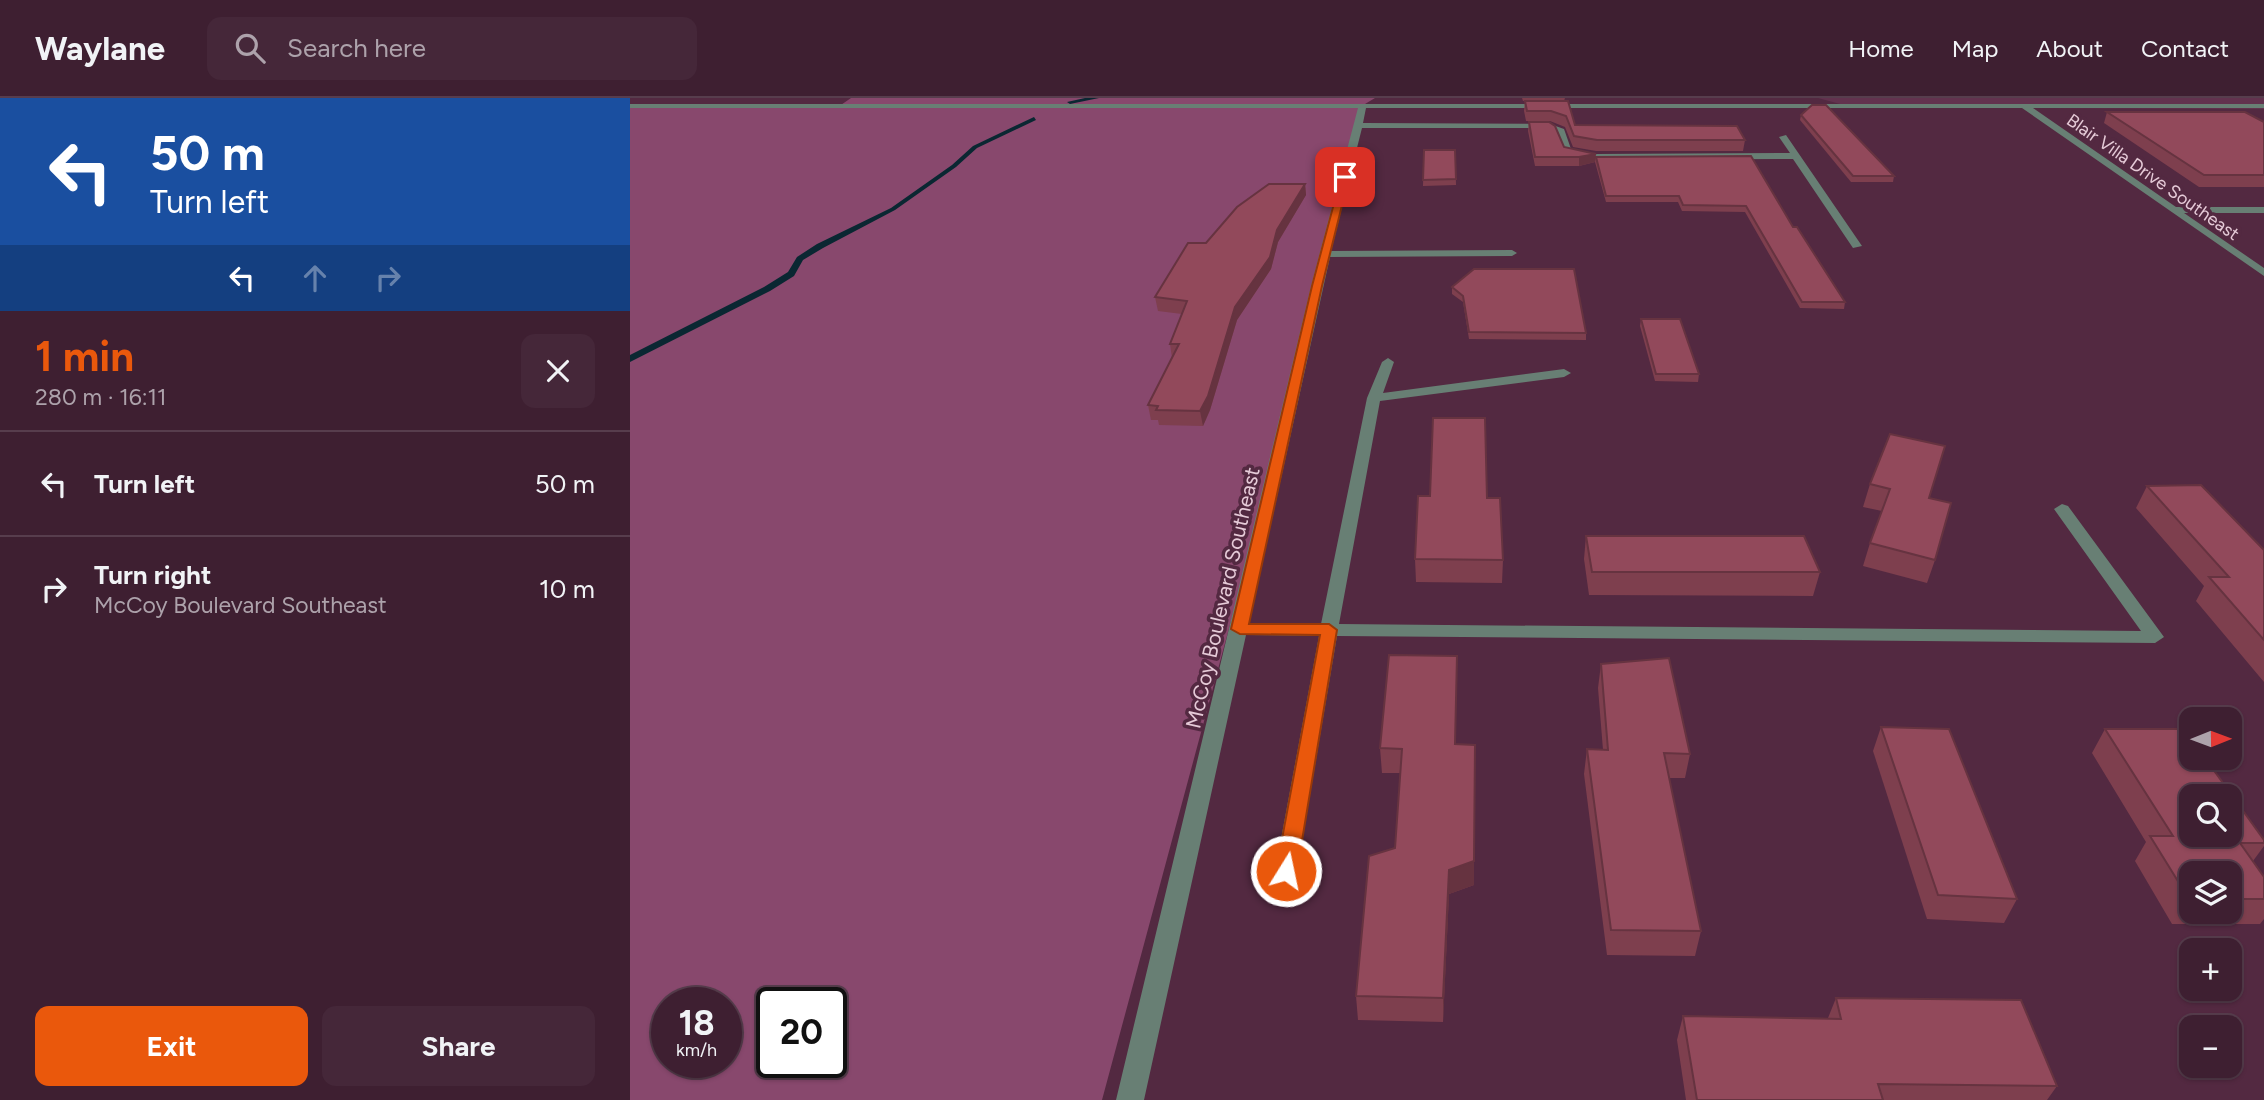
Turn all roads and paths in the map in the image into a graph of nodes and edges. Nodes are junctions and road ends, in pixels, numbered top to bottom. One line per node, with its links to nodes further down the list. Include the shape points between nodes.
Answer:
1 (800, 98): 3 (street)
2 (630, 106): 3 (street)
3 (788, 106): 4 (street)
4 (1088, 106): 5 (street); 8 (street)
5 (1363, 106): 6 (street); 9 (street, McCoy Boulevard Southeast)
6 (2024, 106): 7 (street); 12 (street, Blair Villa Drive Southeast)
7 (2264, 106)
8 (1079, 116)
9 (1358, 125): 11 (street, via 1550,126 1561,131 1567,151 1596,157); 16 (street, McCoy Boulevard Southeast)
10 (1783, 137): 11 (street)
11 (1796, 156): 14 (street)
12 (2173, 210): 13 (street); 17 (street, Blair Villa Drive Southeast)
13 (2264, 210)
14 (1857, 246)
15 (1512, 253): 16 (street)
16 (1325, 254): 24 (street, McCoy Boulevard Southeast)
17 (2247, 262): 18 (street); 19 (street, Blair Villa Drive Southeast)
18 (2264, 264)
19 (2264, 274)
20 (1388, 362): 22 (street)
21 (1564, 373): 22 (street)
22 (1374, 398): 25 (street)
23 (2062, 509): 25 (street, via 2155,637)
24 (1240, 629): 25 (street); 27 (street, McCoy Boulevard Southeast)
25 (1329, 630): 26 (street)
26 (1286, 871)
27 (1130, 1100)

